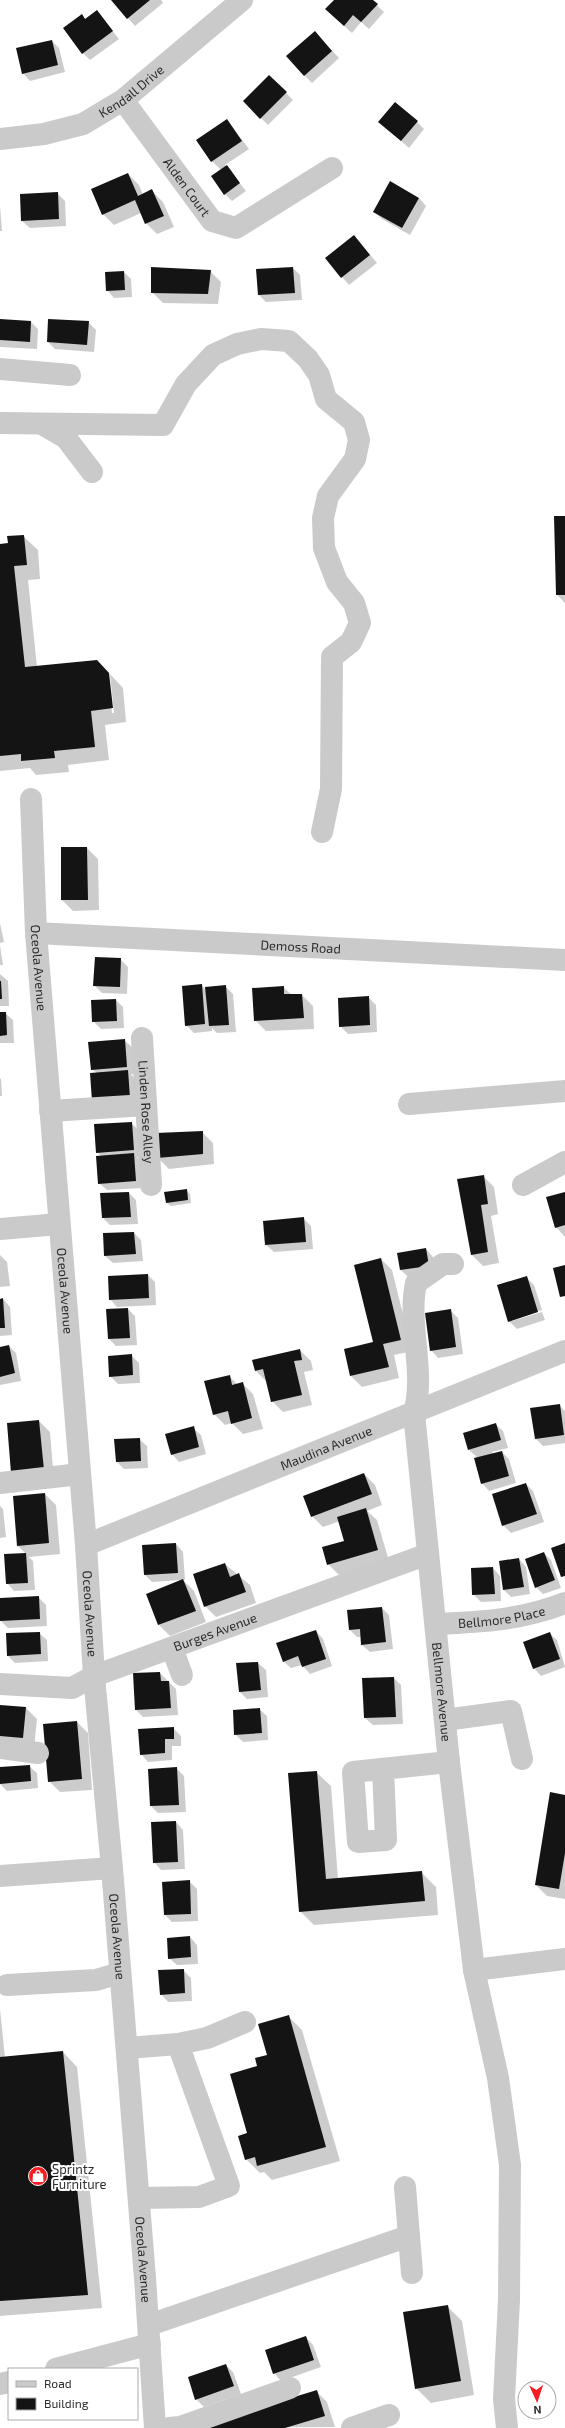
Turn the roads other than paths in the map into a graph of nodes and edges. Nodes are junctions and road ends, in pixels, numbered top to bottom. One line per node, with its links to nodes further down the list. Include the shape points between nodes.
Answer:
1 (242, 0): 2 (street, Kendall Drive)
2 (123, 100): 3 (street, Kendall Drive, via 83,124 44,134); 4 (street, Alden Court, via 212,221 236,228)
3 (0, 139)
4 (332, 168)
5 (0, 369): 6 (street)
6 (70, 375)
7 (0, 423): 8 (street)
8 (41, 424): 9 (street, via 66,438); 11 (street, via 162,425 186,384 213,355 236,344 261,339 289,341 308,359 319,375 326,399 354,422 359,440 355,459 328,496 324,518 324,548 337,582 354,603 360,622 351,642 332,657 331,789)
9 (92, 472)
10 (31, 799): 12 (street, Oceola Avenue)
11 (322, 832)
12 (36, 933): 13 (street, Demoss Road); 18 (street, Oceola Avenue)
13 (565, 960)
14 (142, 1038): 17 (street, Linden Rose Alley)
15 (565, 1091): 16 (street)
16 (409, 1104)
17 (146, 1105): 18 (street); 20 (street, Linden Rose Alley)
18 (50, 1112): 22 (street, Oceola Avenue)
19 (565, 1162): 21 (street)
20 (151, 1185)
21 (523, 1185)
22 (59, 1224): 23 (street); 27 (street, Oceola Avenue)
23 (0, 1229)
24 (453, 1264): 26 (street, Bellmore Avenue, via 443,1264 416,1283 415,1343 418,1399)
25 (565, 1351): 26 (street, Maudina Avenue)
26 (414, 1413): 29 (street, Maudina Avenue, via 348,1437); 30 (street, Bellmore Avenue)
27 (80, 1474): 28 (street); 29 (street, Oceola Avenue)
28 (0, 1483)
29 (86, 1545): 34 (street, Oceola Avenue)
30 (428, 1554): 32 (street, Bellmore Avenue); 33 (street, Burges Avenue)
31 (565, 1603): 32 (street, Bellmore Place, via 538,1614 496,1621)
32 (437, 1624): 37 (street, Bellmore Avenue)
33 (172, 1648): 34 (street, Burges Avenue); 35 (street)
34 (94, 1676): 36 (street, Burges Avenue, via 72,1688); 43 (street, Oceola Avenue)
35 (182, 1676)
36 (0, 1684)
37 (445, 1720): 40 (street, via 511,1711); 41 (street, Bellmore Avenue)
38 (0, 1748): 39 (street)
39 (38, 1753)
40 (522, 1759)
41 (449, 1762): 42 (street); 46 (street, Bellmore Avenue)
42 (383, 1768)
43 (112, 1868): 44 (street); 47 (street, Oceola Avenue)
44 (0, 1876)
45 (565, 1959): 46 (street)
46 (474, 1970): 63 (street, Bellmore Avenue, via 498,2078 510,2165 509,2300 504,2399)
47 (120, 1973): 48 (street, via 96,1980); 51 (street, Oceola Avenue)
48 (8, 1985)
49 (245, 2022): 50 (street, via 207,2038)
50 (178, 2044): 51 (street); 53 (street, via 229,2186 199,2197)
51 (127, 2048): 53 (street, Oceola Avenue)
52 (405, 2187): 54 (street)
53 (139, 2198): 56 (street, Oceola Avenue)
54 (409, 2236): 55 (street); 56 (street)
55 (412, 2273)
56 (149, 2334): 57 (street); 60 (street, Oceola Avenue)
57 (59, 2368)
58 (290, 2388): 61 (street, via 180,2427)
59 (389, 2415): 62 (street)
60 (155, 2428)
61 (169, 2428)
62 (352, 2428)
63 (507, 2428)

